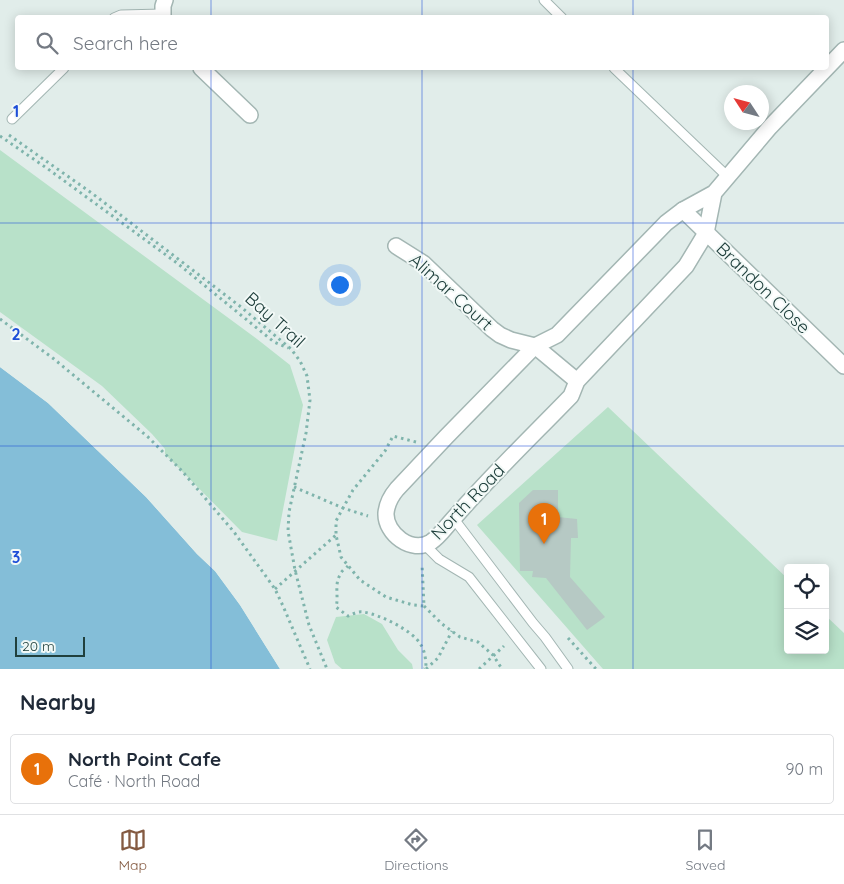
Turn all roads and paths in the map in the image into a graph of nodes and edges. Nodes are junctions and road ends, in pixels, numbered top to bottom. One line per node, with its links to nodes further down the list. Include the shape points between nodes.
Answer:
1 (544, 0): 4 (lane)
2 (164, 10): 3 (lane)
3 (121, 15)
4 (559, 15)
5 (844, 50): 6 (street, North Road)
6 (829, 66)
7 (62, 70): 12 (lane)
8 (203, 70): 11 (street)
9 (616, 70): 15 (lane)
10 (825, 70): 15 (street, North Road)
11 (250, 114)
12 (12, 119)
13 (8, 135): 22 (path, Bay Trail, via 93,194)
14 (0, 136): 22 (path, via 177,263 274,342)
15 (728, 177): 16 (street, North Road)
16 (714, 194): 17 (street, North Road); 18 (street, North Road)
17 (683, 210): 18 (street, Brandon Close); 21 (street, North Road, via 666,223 558,334)
18 (706, 233): 23 (street, Brandon Close); 24 (street, North Road, via 686,266)
19 (396, 246): 21 (street, Alimar Court, via 423,263 500,335)
20 (0, 319): 34 (path, via 148,437 234,532)
21 (535, 346): 24 (street); 25 (street, North Road)
22 (291, 349): 26 (path, Bay Trail, via 307,376 310,400)
23 (844, 366)
24 (576, 381): 28 (street, North Road, via 571,396)
25 (430, 454): 27 (path, via 415,442 393,436 386,451 353,490); 29 (street, North Road, via 391,497)
26 (294, 487): 27 (path); 33 (path, Bay Trail, via 288,532)
27 (343, 508): 29 (path); 30 (path, via 336,521)
28 (454, 519): 31 (street, North Road, via 440,535); 42 (lane)
29 (387, 523): 31 (street, North Road, via 397,537 407,543)
30 (336, 535): 32 (path, via 341,558); 33 (path)
31 (423, 545): 35 (path); 41 (lane, via 469,577)
32 (348, 566): 35 (path, via 360,580 386,597); 39 (path, via 340,574 336,587 336,607 348,616 361,611 408,631 421,645)
33 (295, 570): 34 (path); 38 (path, Bay Trail, via 309,625)
34 (275, 589): 37 (path)
35 (424, 606): 36 (path)
36 (452, 631): 39 (path, via 438,658); 40 (path, via 478,642 493,655)
37 (310, 669)
38 (327, 669)
39 (425, 669)
40 (502, 669)
41 (542, 669)
42 (568, 669)

